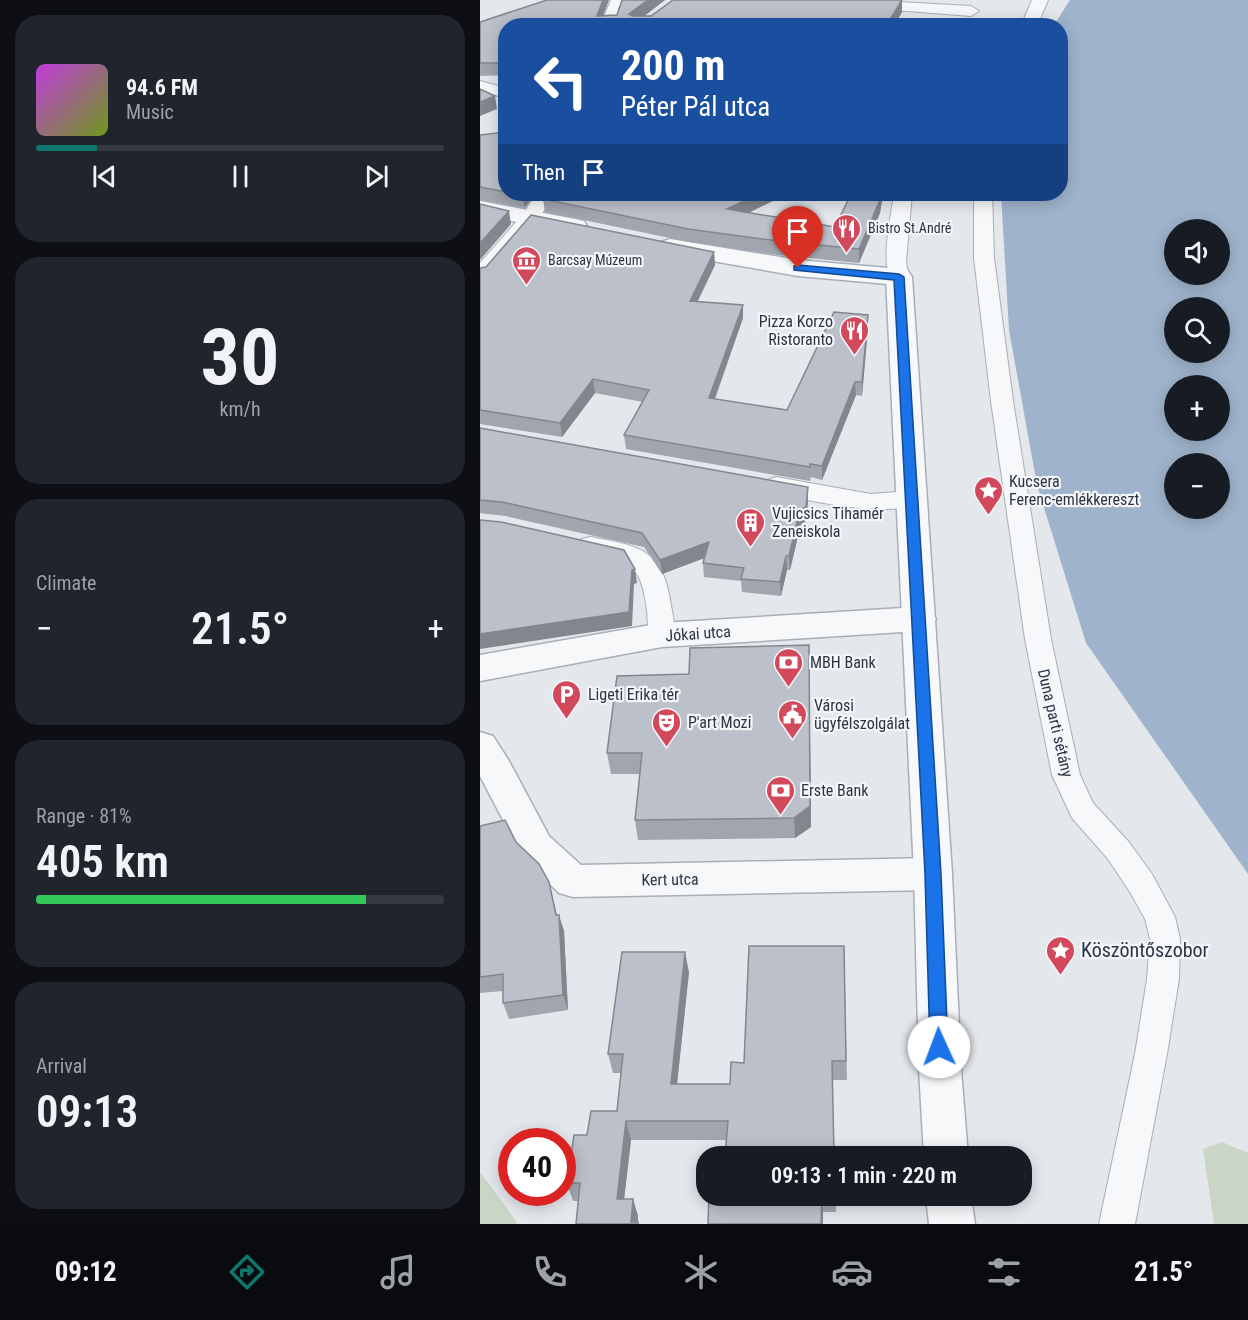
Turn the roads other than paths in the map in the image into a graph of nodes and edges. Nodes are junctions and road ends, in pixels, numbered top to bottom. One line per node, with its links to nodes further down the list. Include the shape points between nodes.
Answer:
1 (619, 0): 5 (street)
2 (1040, 0): 7 (street)
3 (858, 3): 4 (street)
4 (975, 5): 6 (street)
5 (611, 18)
6 (967, 18)
7 (1032, 18)
8 (480, 86): 9 (street); 10 (street)
9 (498, 87)
10 (498, 91)
11 (541, 201): 15 (street)
12 (902, 201): 19 (street, via 896,262)
13 (983, 201): 31 (street, Duna parti sétány, via 984,258 1002,401 1054,729 1066,775 1082,810 1141,883 1160,917 1165,939 1153,1043)
14 (480, 208): 15 (street)
15 (531, 216): 16 (street); 18 (street)
16 (599, 232)
17 (645, 242): 19 (street, via 798,268)
18 (480, 275)
19 (899, 277): 21 (street)
20 (756, 481): 21 (street, via 871,502)
21 (911, 499): 23 (street)
22 (571, 540): 24 (street, via 635,555 650,571 657,587)
23 (919, 620): 24 (street, Jókai utca); 27 (street)
24 (662, 634): 25 (street, Jókai utca)
25 (480, 668)
26 (480, 746): 27 (street, Kert utca, via 536,847 573,881)
27 (933, 874): 28 (street)
28 (945, 1146)
29 (950, 1206): 30 (street)
30 (952, 1224)
31 (1117, 1224)

